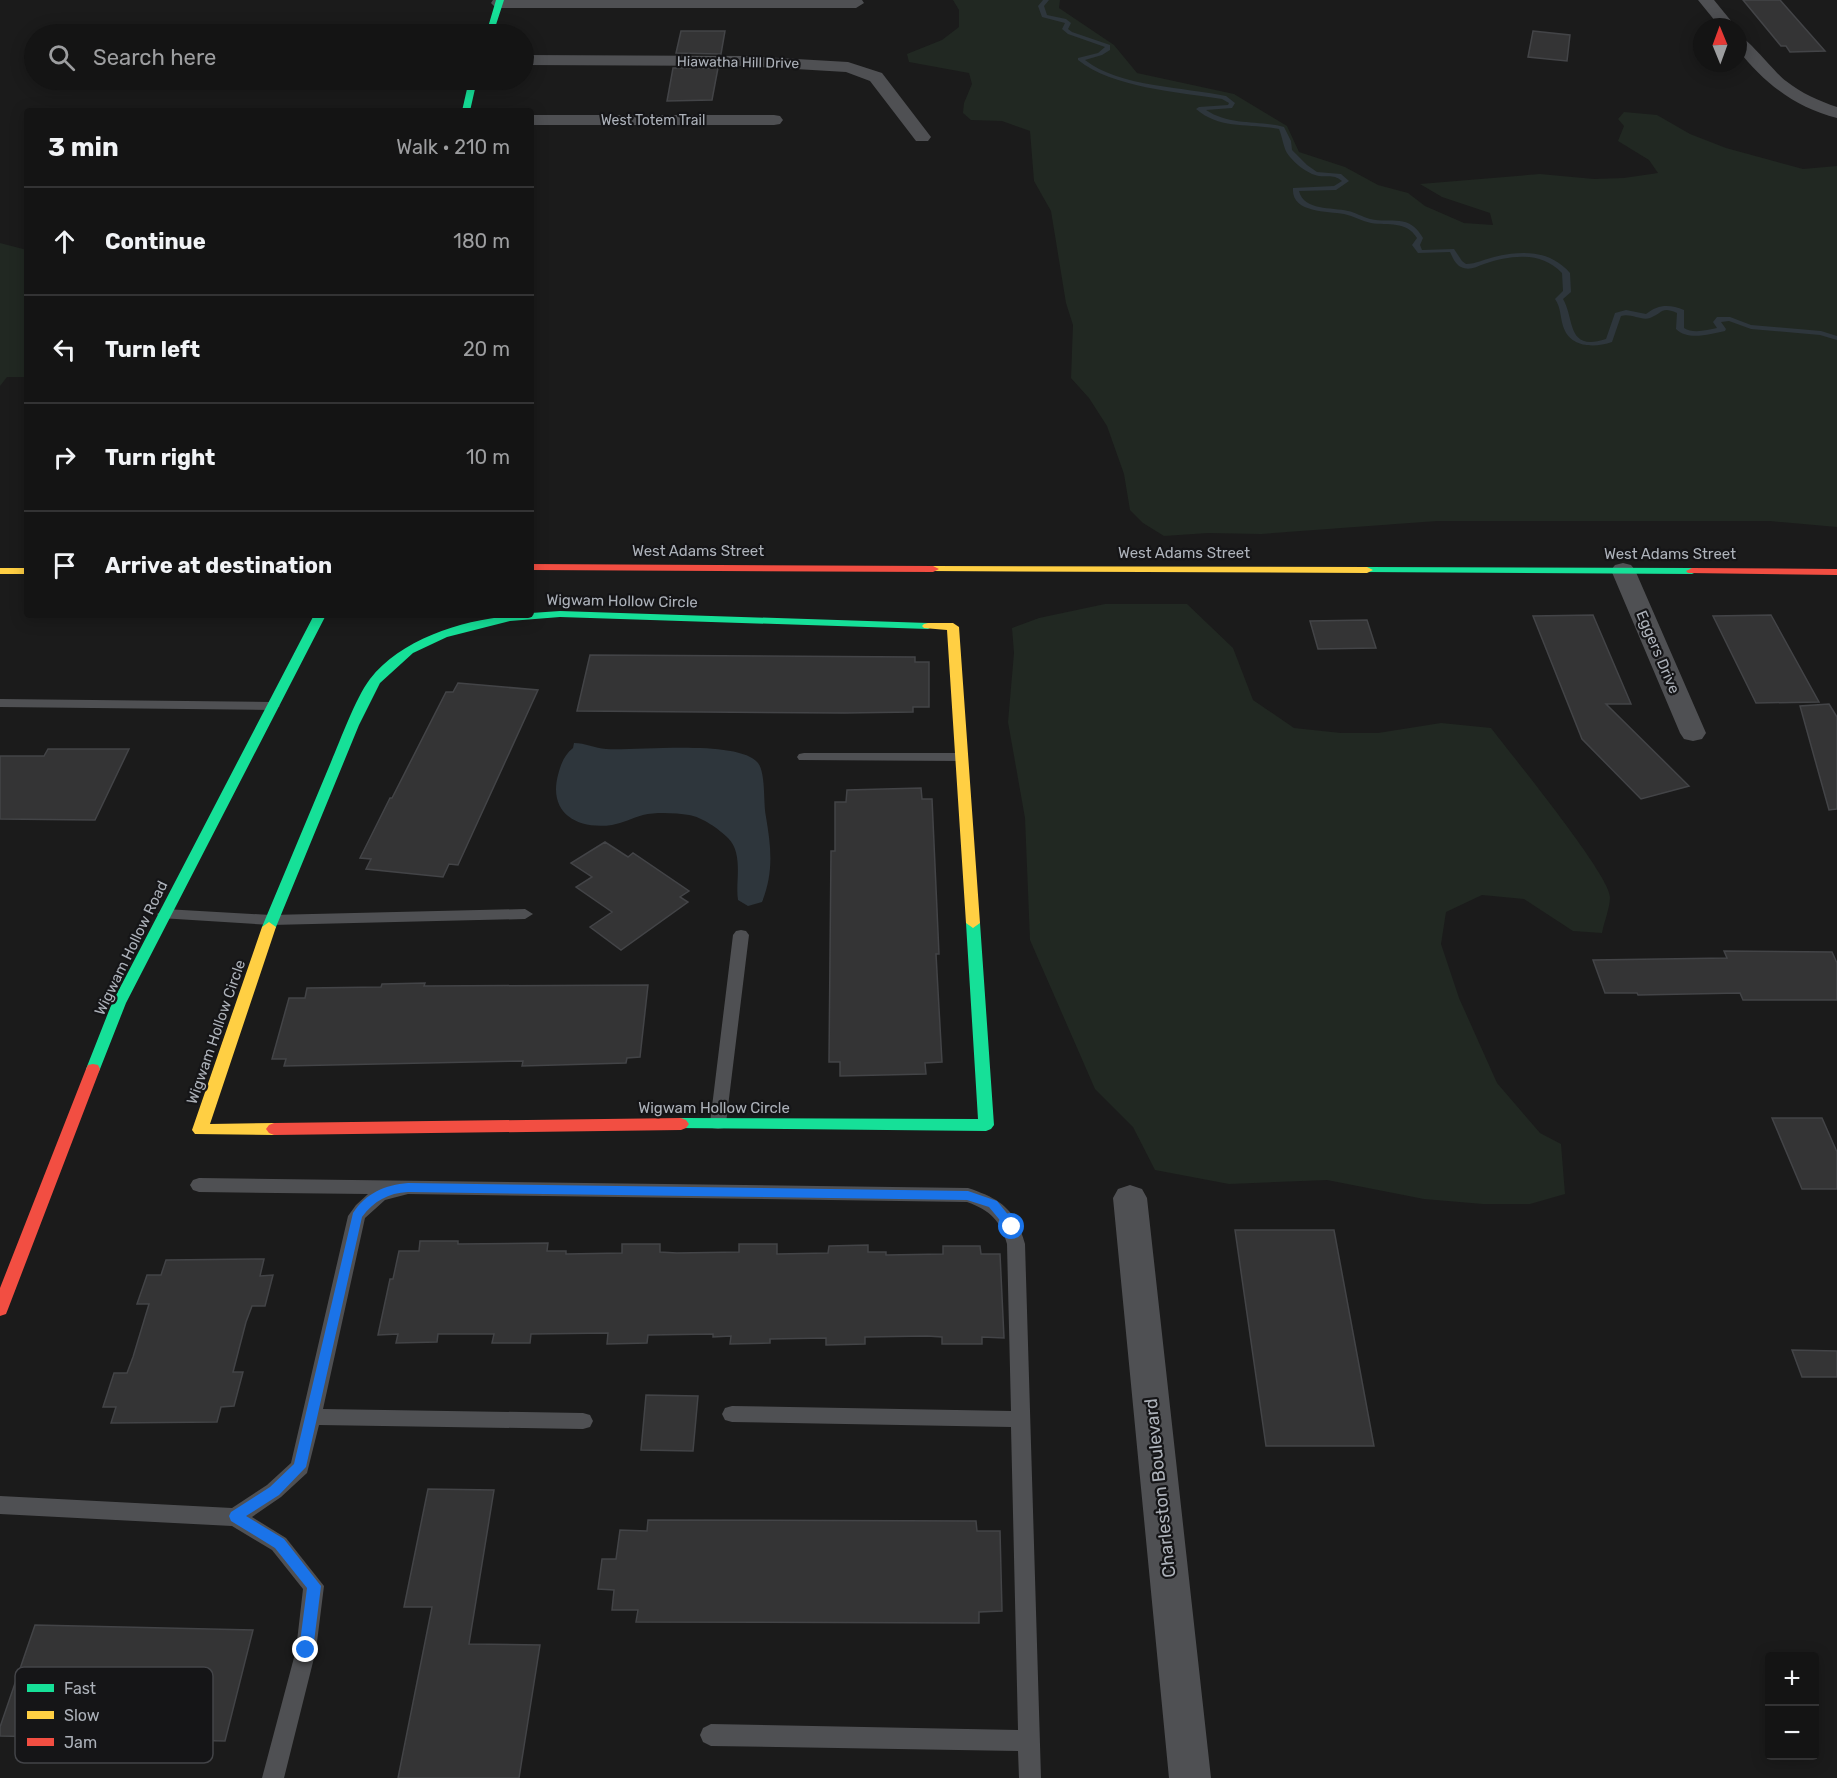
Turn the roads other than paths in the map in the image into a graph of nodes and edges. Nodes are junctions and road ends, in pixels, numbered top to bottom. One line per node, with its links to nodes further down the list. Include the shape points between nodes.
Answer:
1 (1706, 0): 4 (street)
2 (500, 2): 3 (street); 5 (street)
3 (856, 3)
4 (1721, 18)
5 (492, 24)
6 (1747, 51): 10 (street, via 1775,82)
7 (534, 60): 13 (street, Hiawatha Hill Drive, via 744,61 848,67 876,77)
8 (471, 90): 9 (street)
9 (467, 108)
10 (1837, 113)
11 (534, 120): 12 (street, West Totem Trail)
12 (774, 120)
13 (922, 137)
14 (534, 567): 15 (street, West Adams Street)
15 (1623, 570): 18 (street, West Adams Street); 24 (street, Eggers Drive)
16 (0, 571): 17 (street)
17 (24, 571)
18 (1837, 572)
19 (534, 616): 26 (street, Wigwam Hollow Circle, via 953,627)
20 (318, 618): 23 (street, Wigwam Hollow Road)
21 (510, 618): 29 (street, Wigwam Hollow Circle, via 442,634 409,650 375,681 352,725)
22 (0, 704): 23 (lane)
23 (273, 706): 27 (street, Wigwam Hollow Road)
24 (1693, 733)
25 (804, 757): 26 (lane)
26 (961, 757): 31 (street, Wigwam Hollow Circle, via 986,1125)
27 (165, 914): 29 (lane); 35 (street, Wigwam Hollow Road, via 119,1003)
28 (525, 914): 29 (lane)
29 (270, 920): 31 (street, Wigwam Hollow Circle, via 200,1130)
30 (741, 935): 31 (lane)
31 (718, 1123)
32 (199, 1185): 33 (lane)
33 (408, 1187): 37 (lane, via 380,1194 357,1216); 38 (lane, via 968,1195 993,1204 1012,1227 1016,1244)
34 (1130, 1198): 46 (street, Charleston Boulevard)
35 (0, 1309)
36 (732, 1414): 38 (lane)
37 (312, 1417): 39 (lane); 41 (lane, via 300,1467 274,1491)
38 (1021, 1419): 43 (lane)
39 (583, 1421)
40 (0, 1505): 41 (lane)
41 (235, 1516): 44 (lane, via 279,1544 314,1586 306,1650)
42 (711, 1735): 43 (lane)
43 (1029, 1741): 45 (lane)
44 (273, 1778)
45 (1030, 1778)
46 (1190, 1778)

